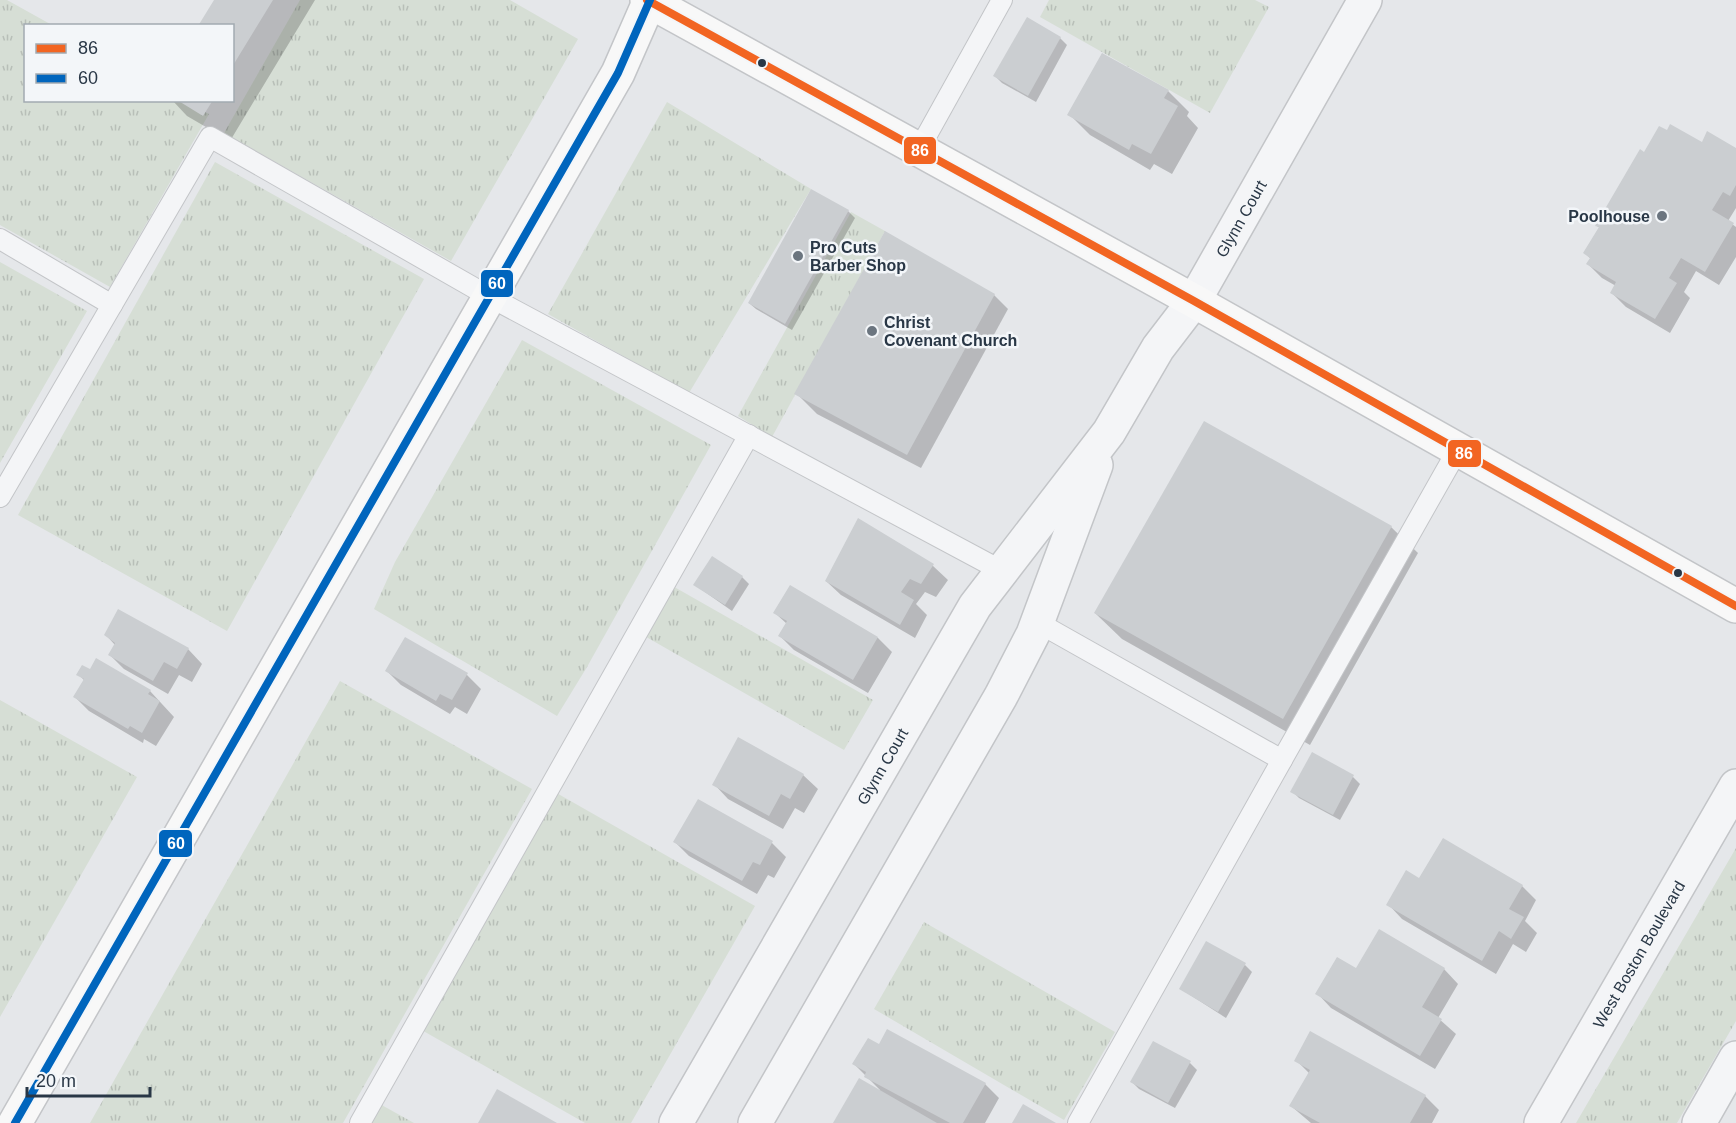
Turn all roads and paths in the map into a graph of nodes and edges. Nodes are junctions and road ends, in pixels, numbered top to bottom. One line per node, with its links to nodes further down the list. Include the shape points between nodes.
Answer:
1 (648, 0): 4 (street); 6 (street, via 618,73)
2 (1002, 0): 4 (lane)
3 (1365, 0): 7 (street, Glynn Court)
4 (918, 151): 7 (street)
5 (0, 239): 8 (lane)
6 (490, 297): 8 (lane, via 210,138); 10 (lane); 20 (street)
7 (1194, 301): 9 (street, Glynn Court, via 1158,348); 11 (street)
8 (112, 305): 12 (lane)
9 (1109, 432): 13 (street, Glynn Court); 15 (street, Glynn Court)
10 (749, 435): 13 (lane); 21 (lane)
11 (1457, 451): 14 (street); 16 (lane)
12 (0, 497)
13 (1002, 571): 19 (street, Glynn Court, via 975,606)
14 (1736, 606)
15 (1037, 622): 16 (lane); 22 (street, Glynn Court, via 1001,696)
16 (1282, 760): 23 (lane)
17 (1736, 786): 24 (street, West Boston Boulevard)
18 (1736, 1058): 25 (street)
19 (683, 1121)
20 (15, 1123)
21 (360, 1123)
22 (755, 1123)
23 (1078, 1123)
24 (1541, 1123)
25 (1699, 1123)

